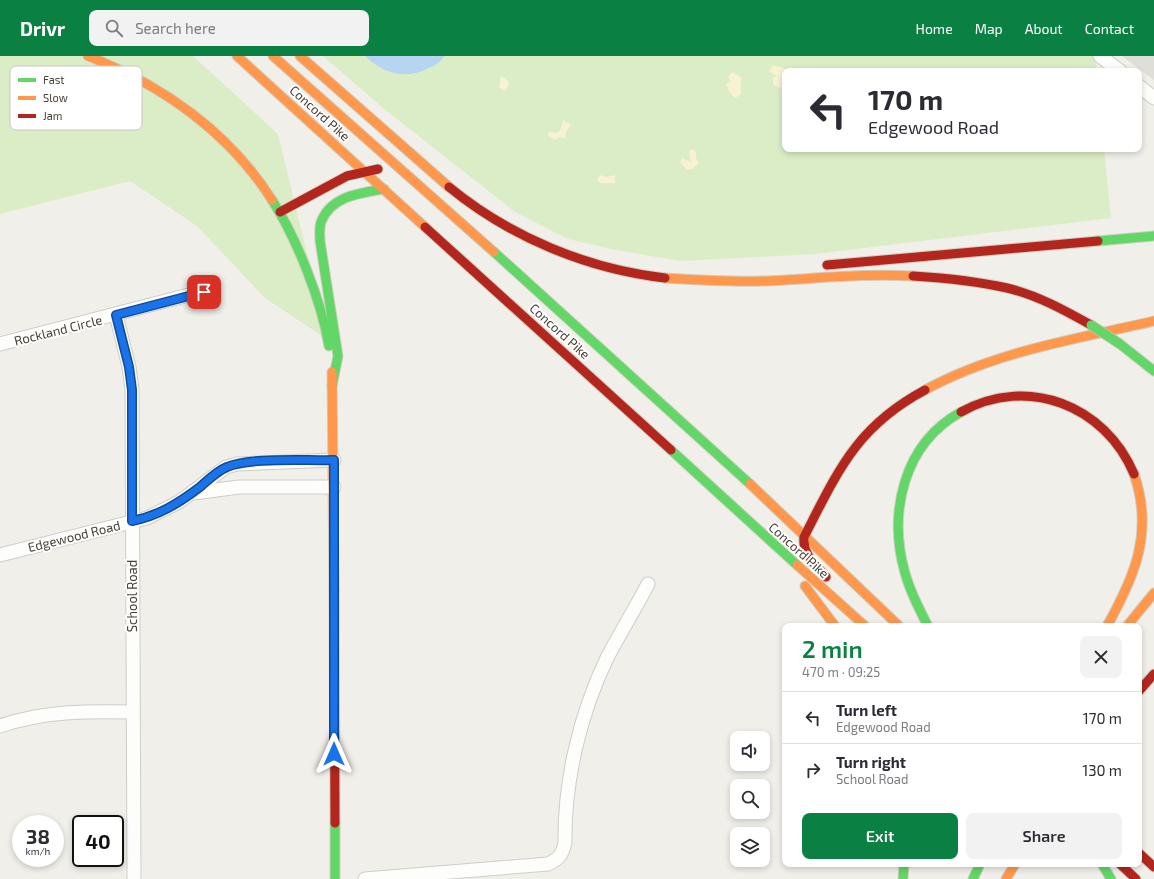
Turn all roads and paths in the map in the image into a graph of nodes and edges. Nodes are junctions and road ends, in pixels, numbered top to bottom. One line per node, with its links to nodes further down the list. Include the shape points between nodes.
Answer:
1 (88, 56): 6 (main road)
2 (237, 56): 11 (main road, Concord Pike)
3 (273, 56): 12 (main road, Concord Pike, via 372,142)
4 (300, 56): 18 (main road, via 440,181 494,220 568,254 616,269)
5 (1100, 56): 7 (street)
6 (114, 66)
7 (1116, 68)
8 (142, 80): 14 (main road, via 199,120 242,160)
9 (1142, 88): 10 (street)
10 (1154, 98)
11 (364, 171): 12 (main road, via 378,168); 13 (main road, Concord Pike); 14 (main road, via 347,176)
12 (404, 174): 30 (main road, Concord Pike, via 692,430)
13 (384, 189): 24 (main road, via 352,195 341,200 330,208 321,224 320,241 338,356); 29 (main road, Concord Pike)
14 (280, 212): 24 (main road, via 308,275 328,340)
15 (1154, 236): 16 (main road)
16 (814, 266)
17 (758, 271): 18 (main road)
18 (668, 277): 23 (main road, bridge, via 707,282 905,277 978,282 1035,297 1091,325)
19 (204, 292): 20 (street, Rockland Circle)
20 (116, 315): 22 (street, Rockland Circle); 28 (street, School Road, via 132,390)
21 (1154, 321): 30 (main road, via 998,358 935,383 892,412 862,437 842,466)
22 (0, 344)
23 (1154, 371)
24 (332, 386): 25 (main road)
25 (334, 460): 26 (main road); 27 (street, Edgewood Road, via 237,464 226,467)
26 (334, 487): 27 (street, Edgewood Road, via 239,487); 53 (main road)
27 (191, 494): 28 (street, Edgewood Road, via 162,512)
28 (132, 521): 31 (street, Edgewood Road); 43 (street, School Road)
29 (765, 537): 34 (main road); 35 (main road, Concord Pike)
30 (804, 537): 36 (main road, via 803,543 809,557); 37 (main road, Concord Pike)
31 (0, 555)
32 (648, 584): 54 (street, via 607,659 578,738 572,766 565,844 558,859 548,864)
33 (1154, 594): 40 (main road)
34 (833, 623)
35 (862, 623)
36 (867, 623)
37 (896, 623)
38 (927, 623): 39 (main road, via 909,584 898,540 899,494 908,467 927,439 953,416 987,400 1018,395 1058,401 1096,420 1120,444 1142,487 1145,512 1144,541 1140,558)
39 (1109, 623)
40 (1130, 623)
41 (1154, 674): 42 (main road)
42 (1142, 688)
43 (133, 712): 44 (street, via 65,712); 52 (street, School Road)
44 (0, 726)
45 (1142, 856): 51 (main road)
46 (904, 867): 55 (main road)
47 (1013, 867): 56 (main road)
48 (1019, 867): 57 (main road)
49 (1104, 867): 58 (main road)
50 (1123, 867): 59 (main road)
51 (1154, 867)
52 (134, 879)
53 (336, 879)
54 (364, 879)
55 (903, 879)
56 (1006, 879)
57 (1013, 879)
58 (1111, 879)
59 (1136, 879)

